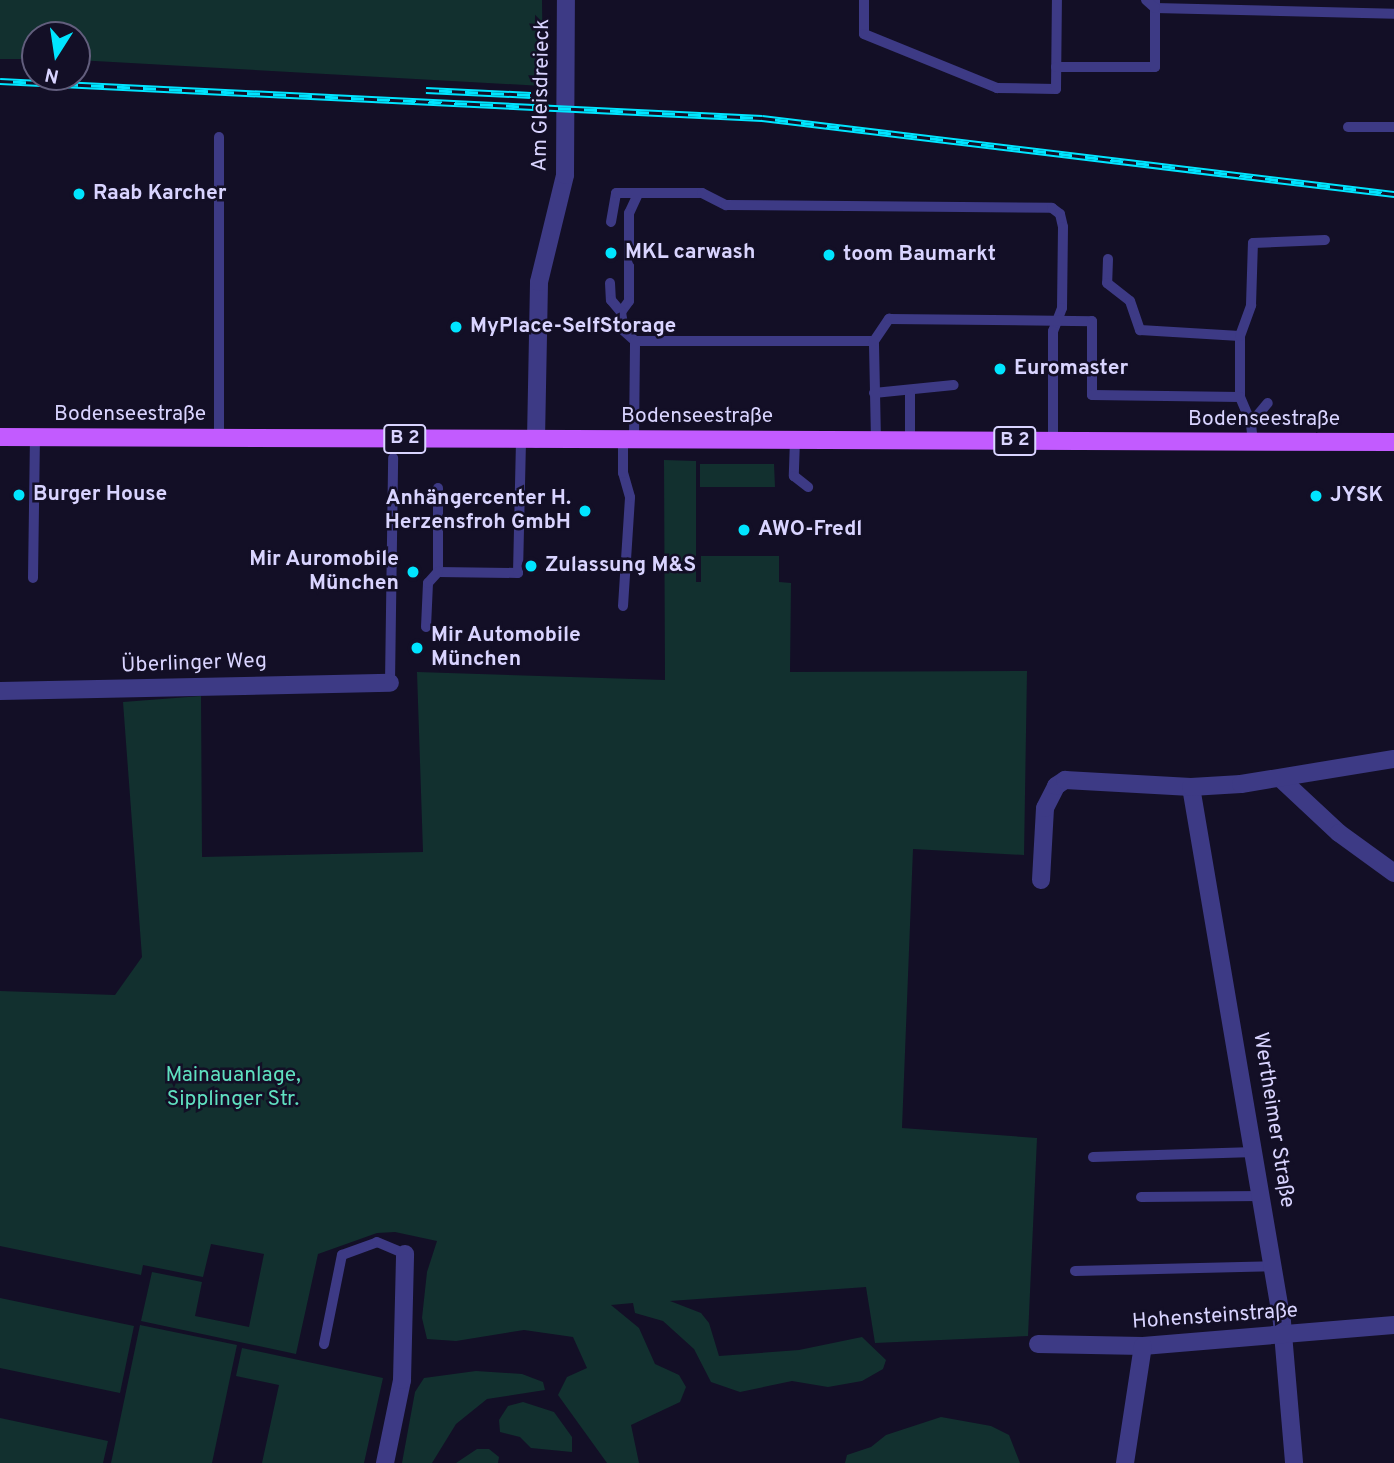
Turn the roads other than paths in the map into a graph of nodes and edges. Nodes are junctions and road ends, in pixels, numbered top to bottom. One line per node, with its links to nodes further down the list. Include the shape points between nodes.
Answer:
1 (566, 0): 31 (street, Am Gleisdreieck, via 565,175 539,282)
2 (864, 0): 8 (lane, via 864,34 997,88 1056,89)
3 (1056, 0): 8 (lane)
4 (1146, 0): 5 (lane)
5 (1155, 4): 6 (lane); 8 (lane, via 1155,67)
6 (1280, 6): 7 (lane)
7 (1394, 14)
8 (1056, 67)
9 (1348, 127): 10 (lane)
10 (1394, 127)
11 (219, 137): 30 (lane)
12 (638, 194): 13 (lane, via 616,193); 17 (lane, via 629,213 629,301); 18 (lane, via 702,193 726,205 1052,208 1060,214 1063,227 1063,299)
13 (611, 222)
14 (1325, 240): 19 (lane, via 1253,243 1251,305)
15 (1108, 259): 19 (lane, via 1107,283 1130,300 1140,330)
16 (610, 283): 17 (lane, via 611,300)
17 (621, 312): 20 (lane, via 624,331)
18 (1057, 320): 21 (lane, via 897,318 889,319); 25 (lane, via 1092,321 1092,396); 36 (lane, via 1053,331)
19 (1240, 335): 25 (lane)
20 (635, 341): 21 (lane); 32 (lane)
21 (874, 341): 23 (lane)
22 (954, 385): 24 (lane)
23 (874, 393): 24 (lane); 34 (lane)
24 (910, 393): 35 (lane)
25 (1240, 397): 27 (lane)
26 (1268, 403): 27 (lane)
27 (1251, 422): 38 (lane)
28 (0, 437): 29 (main road, Bodenseestraße / B 2)
29 (35, 437): 30 (main road, Bodenseestraße / B 2); 43 (lane)
30 (219, 439): 31 (main road, Bodenseestraße / B 2)
31 (528, 439): 32 (main road, Bodenseestraße / B 2); 42 (lane, via 518,573)
32 (629, 440): 33 (main road, Bodenseestraße / B 2); 44 (lane, via 623,473 630,497)
33 (795, 440): 34 (main road, Bodenseestraße / B 2); 41 (lane, via 794,476)
34 (876, 440): 35 (main road, Bodenseestraße / B 2)
35 (910, 441): 36 (main road, Bodenseestraße / B 2)
36 (1053, 442): 38 (main road, Bodenseestraße / B 2)
37 (1394, 442): 38 (main road, Bodenseestraße / B 2)
38 (1253, 443)
39 (393, 458): 46 (lane)
40 (438, 488): 42 (lane)
41 (808, 488)
42 (438, 572): 45 (lane, via 428,583)
43 (33, 578)
44 (622, 606)
45 (426, 626)
46 (390, 683): 47 (street, Überlinger Weg)
47 (0, 691)
48 (1394, 760): 49 (street)
49 (1281, 779): 50 (street); 51 (street, via 1339,833)
50 (1191, 787): 52 (street, via 1065,780 1056,786 1045,808); 53 (street, Wertheimer Straße)
51 (1394, 873)
52 (1041, 880)
53 (1255, 1152): 54 (lane); 55 (street, Wertheimer Straße)
54 (1093, 1157)
55 (1262, 1196): 56 (lane); 58 (street, Wertheimer Straße)
56 (1140, 1197)
57 (405, 1254): 62 (lane, via 377,1242 342,1255); 65 (street, via 402,1380)
58 (1274, 1266): 59 (lane); 61 (street, Wertheimer Straße)
59 (1076, 1271)
60 (1394, 1325): 61 (street, Hohensteinstraße)
61 (1284, 1337): 64 (street, Hohensteinstraße); 67 (street, Wertheimer Straße)
62 (324, 1344)
63 (1038, 1344): 64 (street, Hohensteinstraße)
64 (1143, 1346): 66 (street)
65 (385, 1463)
66 (1125, 1463)
67 (1294, 1463)

